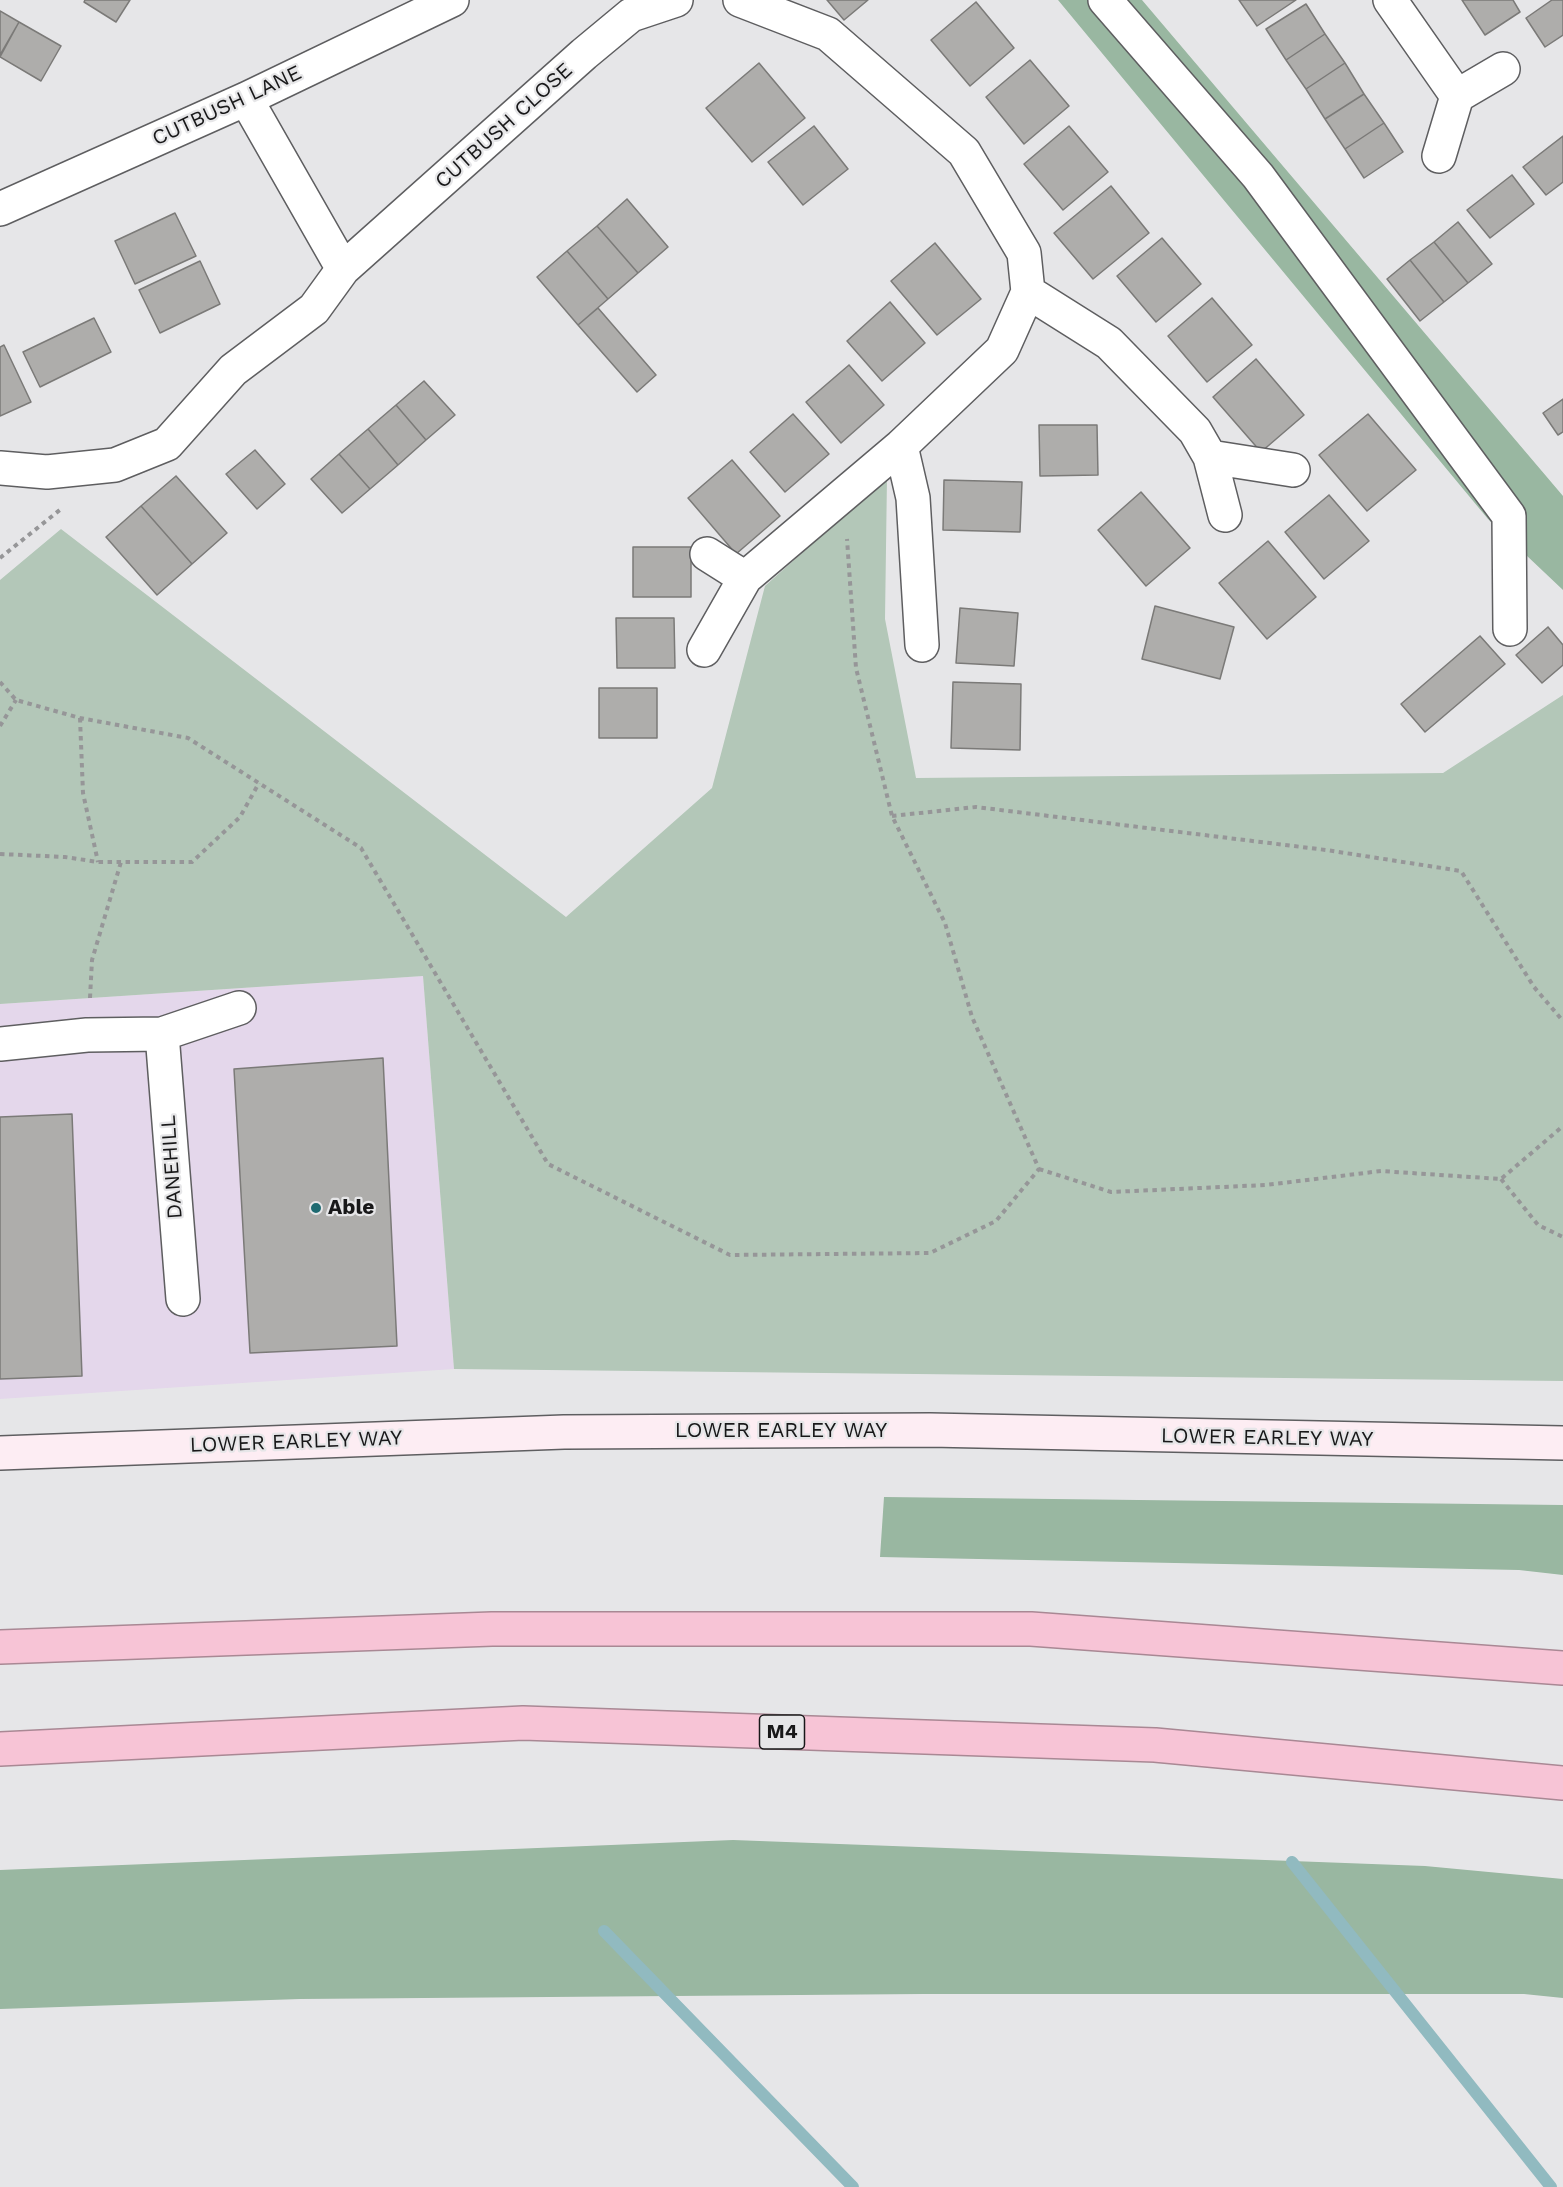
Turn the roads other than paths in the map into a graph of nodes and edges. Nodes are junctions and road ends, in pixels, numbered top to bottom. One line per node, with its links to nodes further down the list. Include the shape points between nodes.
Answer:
1 (452, 0): 8 (street, CUTBUSH LANE)
2 (676, 0): 11 (street, CUTBUSH CLOSE, via 631,15)
3 (740, 0): 12 (street, via 828,34 964,153 1024,253)
4 (1105, 0): 20 (street, via 1258,176 1509,516)
5 (1390, 0): 7 (street)
6 (1503, 69): 7 (street)
7 (1457, 96): 9 (street)
8 (246, 99): 10 (street, CUTBUSH LANE); 11 (street)
9 (1440, 156)
10 (0, 209)
11 (343, 269): 15 (street, CUTBUSH CLOSE, via 314,309 233,370 167,444 116,465 46,472)
12 (1028, 292): 13 (street, via 1002,350); 14 (street, via 1109,343 1195,431)
13 (901, 446): 19 (street); 21 (street, via 913,498)
14 (1210, 457): 16 (street); 17 (street)
15 (0, 468)
16 (1293, 470)
17 (1225, 515)
18 (707, 554): 19 (street)
19 (745, 578): 22 (street)
20 (1510, 629)
21 (922, 645)
22 (704, 650)
23 (239, 1008): 24 (street)
24 (162, 1034): 25 (street, via 87,1035); 26 (street, DANEHILL)
25 (0, 1044)
26 (183, 1299)
27 (1563, 1443): 28 (main road, LOWER EARLEY WAY, via 930,1430 564,1432)
28 (0, 1454)
29 (0, 1647): 30 (highway, via 492,1629 1031,1629)
30 (1563, 1668)
31 (0, 1749): 32 (highway, M4, via 523,1723 1155,1745)
32 (1563, 1783)

